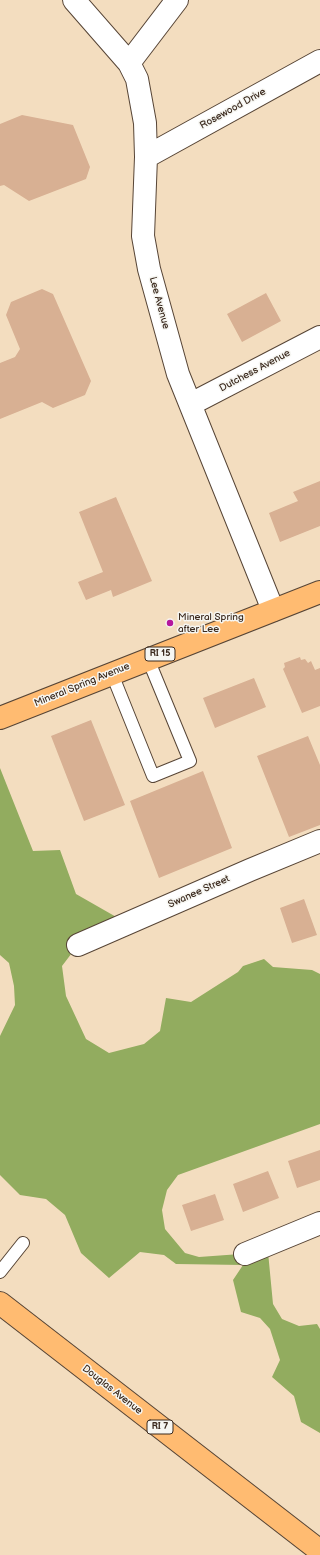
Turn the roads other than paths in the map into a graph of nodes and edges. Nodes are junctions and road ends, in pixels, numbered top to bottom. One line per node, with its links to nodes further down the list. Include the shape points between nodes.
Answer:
1 (74, 0): 4 (street, Lee Avenue)
2 (177, 0): 4 (street)
3 (320, 61): 5 (street, Rosewood Drive)
4 (129, 63): 5 (street, Lee Avenue, via 140,91 145,123)
5 (146, 157): 7 (street, Lee Avenue, via 143,236 178,374)
6 (320, 337): 7 (street, Dutchess Avenue)
7 (190, 404): 9 (street, Lee Avenue)
8 (320, 593): 9 (main road, Mineral Spring Avenue / RI 15)
9 (273, 610): 10 (main road, Mineral Spring Avenue / RI 15)
10 (148, 659): 11 (main road, Mineral Spring Avenue / RI 15); 11 (lane, via 190,761 153,776)
11 (112, 674): 12 (main road, Mineral Spring Avenue / RI 15)
12 (0, 718)
13 (320, 841): 14 (street, Swanee Street)
14 (78, 945)
15 (320, 1223): 17 (street)
16 (23, 1243): 18 (lane)
17 (245, 1254)
18 (0, 1272)
19 (0, 1303): 20 (main road, Douglas Avenue / RI 7)
20 (320, 1551)

